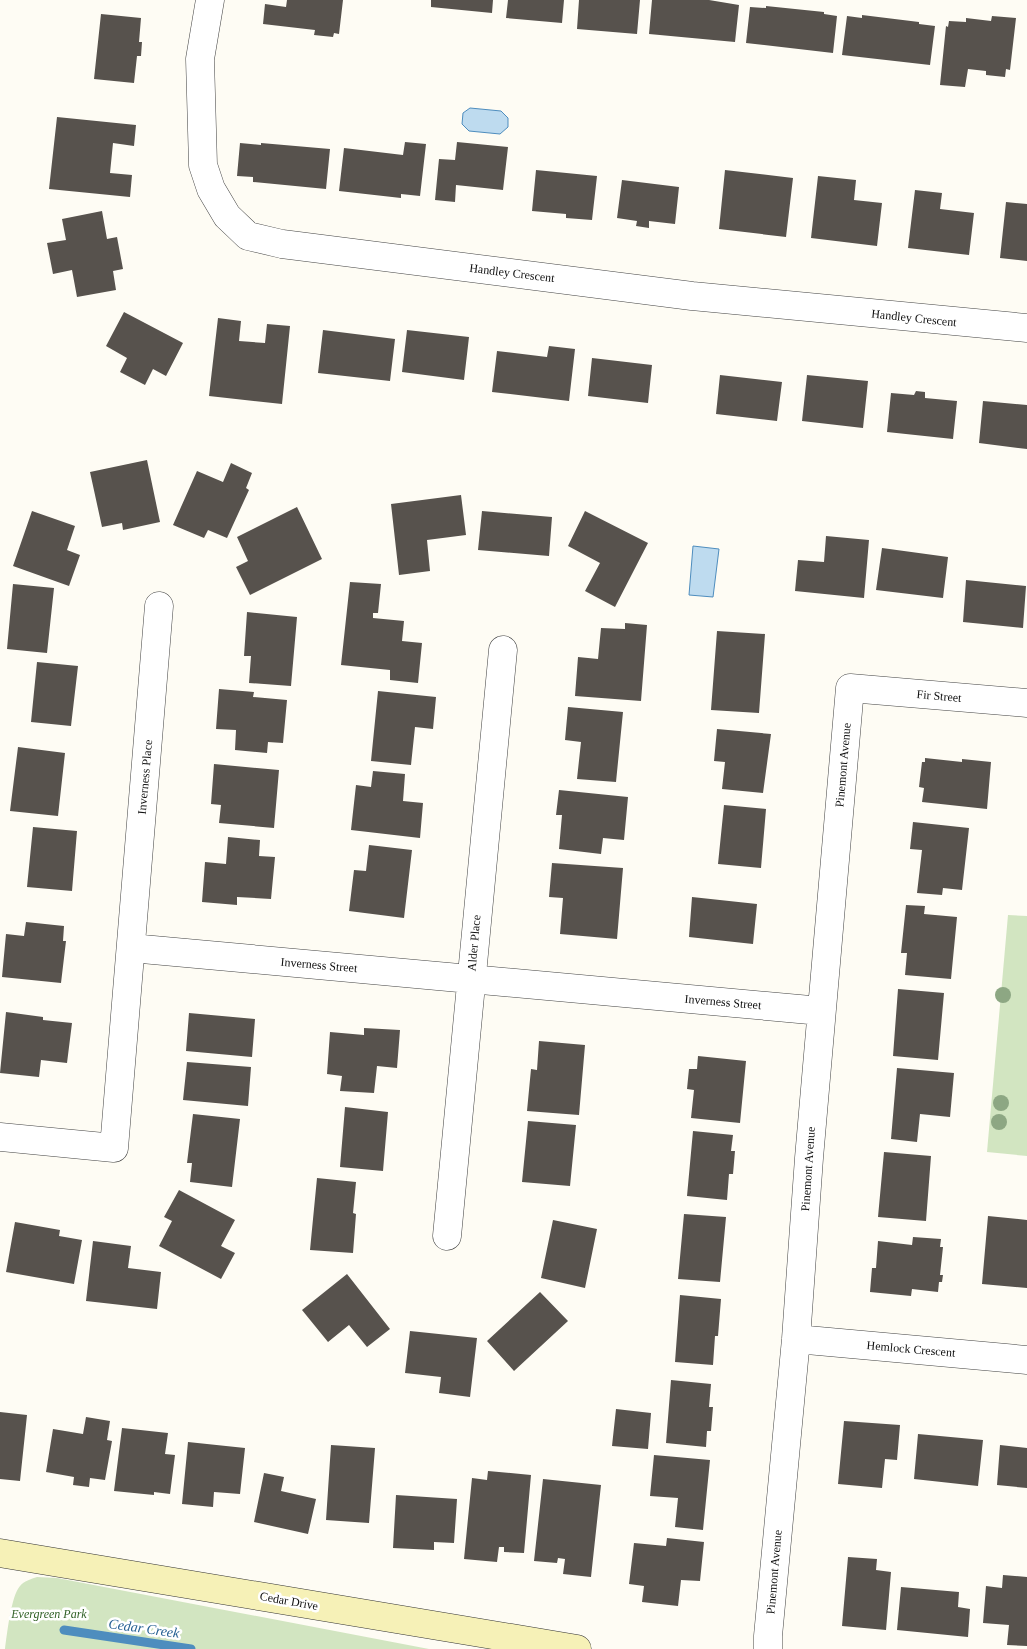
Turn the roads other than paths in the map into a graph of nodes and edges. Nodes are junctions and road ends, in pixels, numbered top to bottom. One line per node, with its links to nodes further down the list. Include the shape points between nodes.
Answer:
1 (210, 0): 2 (street, Handley Crescent, via 200,59 203,165 211,189 227,216 248,236 282,244 692,296)
2 (1027, 328)
3 (159, 606): 7 (street, Inverness Place)
4 (503, 650): 8 (street, Alder Place)
5 (850, 688): 6 (street, Fir Street); 9 (street, Pinemont Avenue)
6 (1027, 703)
7 (131, 948): 8 (street, Inverness Street); 10 (street, via 114,1148)
8 (471, 978): 9 (street, Inverness Street); 11 (street, Alder Place)
9 (821, 1011): 12 (street, Pinemont Avenue)
10 (0, 1137)
11 (447, 1236)
12 (796, 1339): 13 (street, Hemlock Crescent); 16 (street, Pinemont Avenue)
13 (1027, 1360)
14 (0, 1553): 15 (street, Cedar Drive)
15 (577, 1649)
16 (768, 1649)

